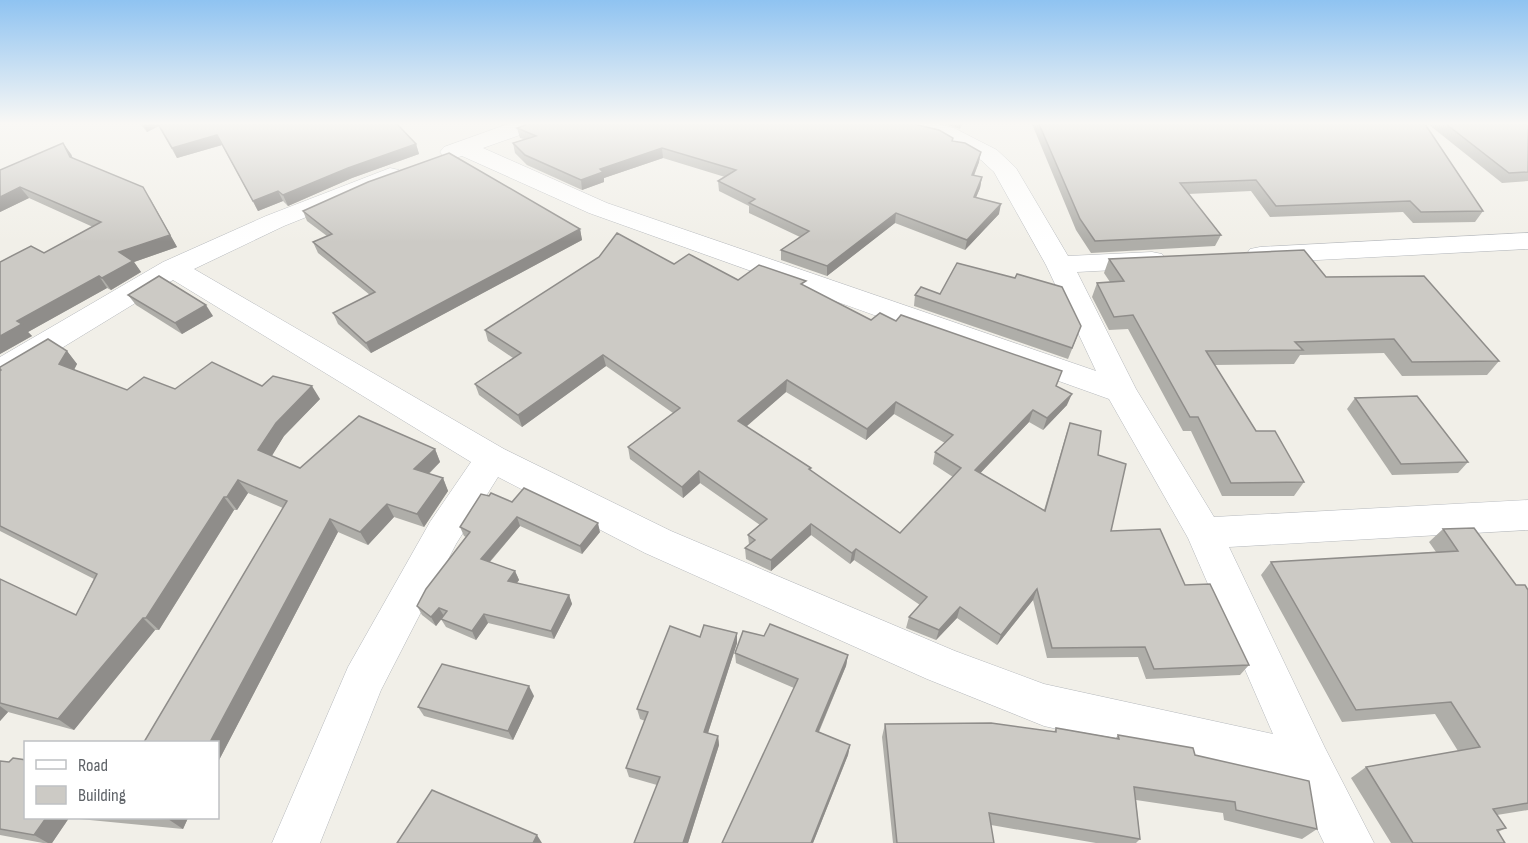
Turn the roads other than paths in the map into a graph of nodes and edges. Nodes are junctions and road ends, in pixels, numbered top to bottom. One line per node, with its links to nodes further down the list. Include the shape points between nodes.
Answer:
1 (421, 163): 8 (street, via 275,221)
2 (498, 163): 10 (street, via 598,208)
3 (999, 163): 7 (street)
4 (1528, 241): 5 (street)
5 (1235, 256)
6 (1177, 259): 7 (street)
7 (1060, 265): 10 (street)
8 (173, 268): 9 (street); 11 (street)
9 (0, 371)
10 (1121, 391): 13 (street)
11 (492, 458): 14 (street, via 658,542 942,666 1044,705); 15 (street, via 443,533 363,681)
12 (1528, 515): 13 (street)
13 (1204, 533): 14 (street)
14 (1309, 764): 16 (street)
15 (296, 843)
16 (1350, 843)

